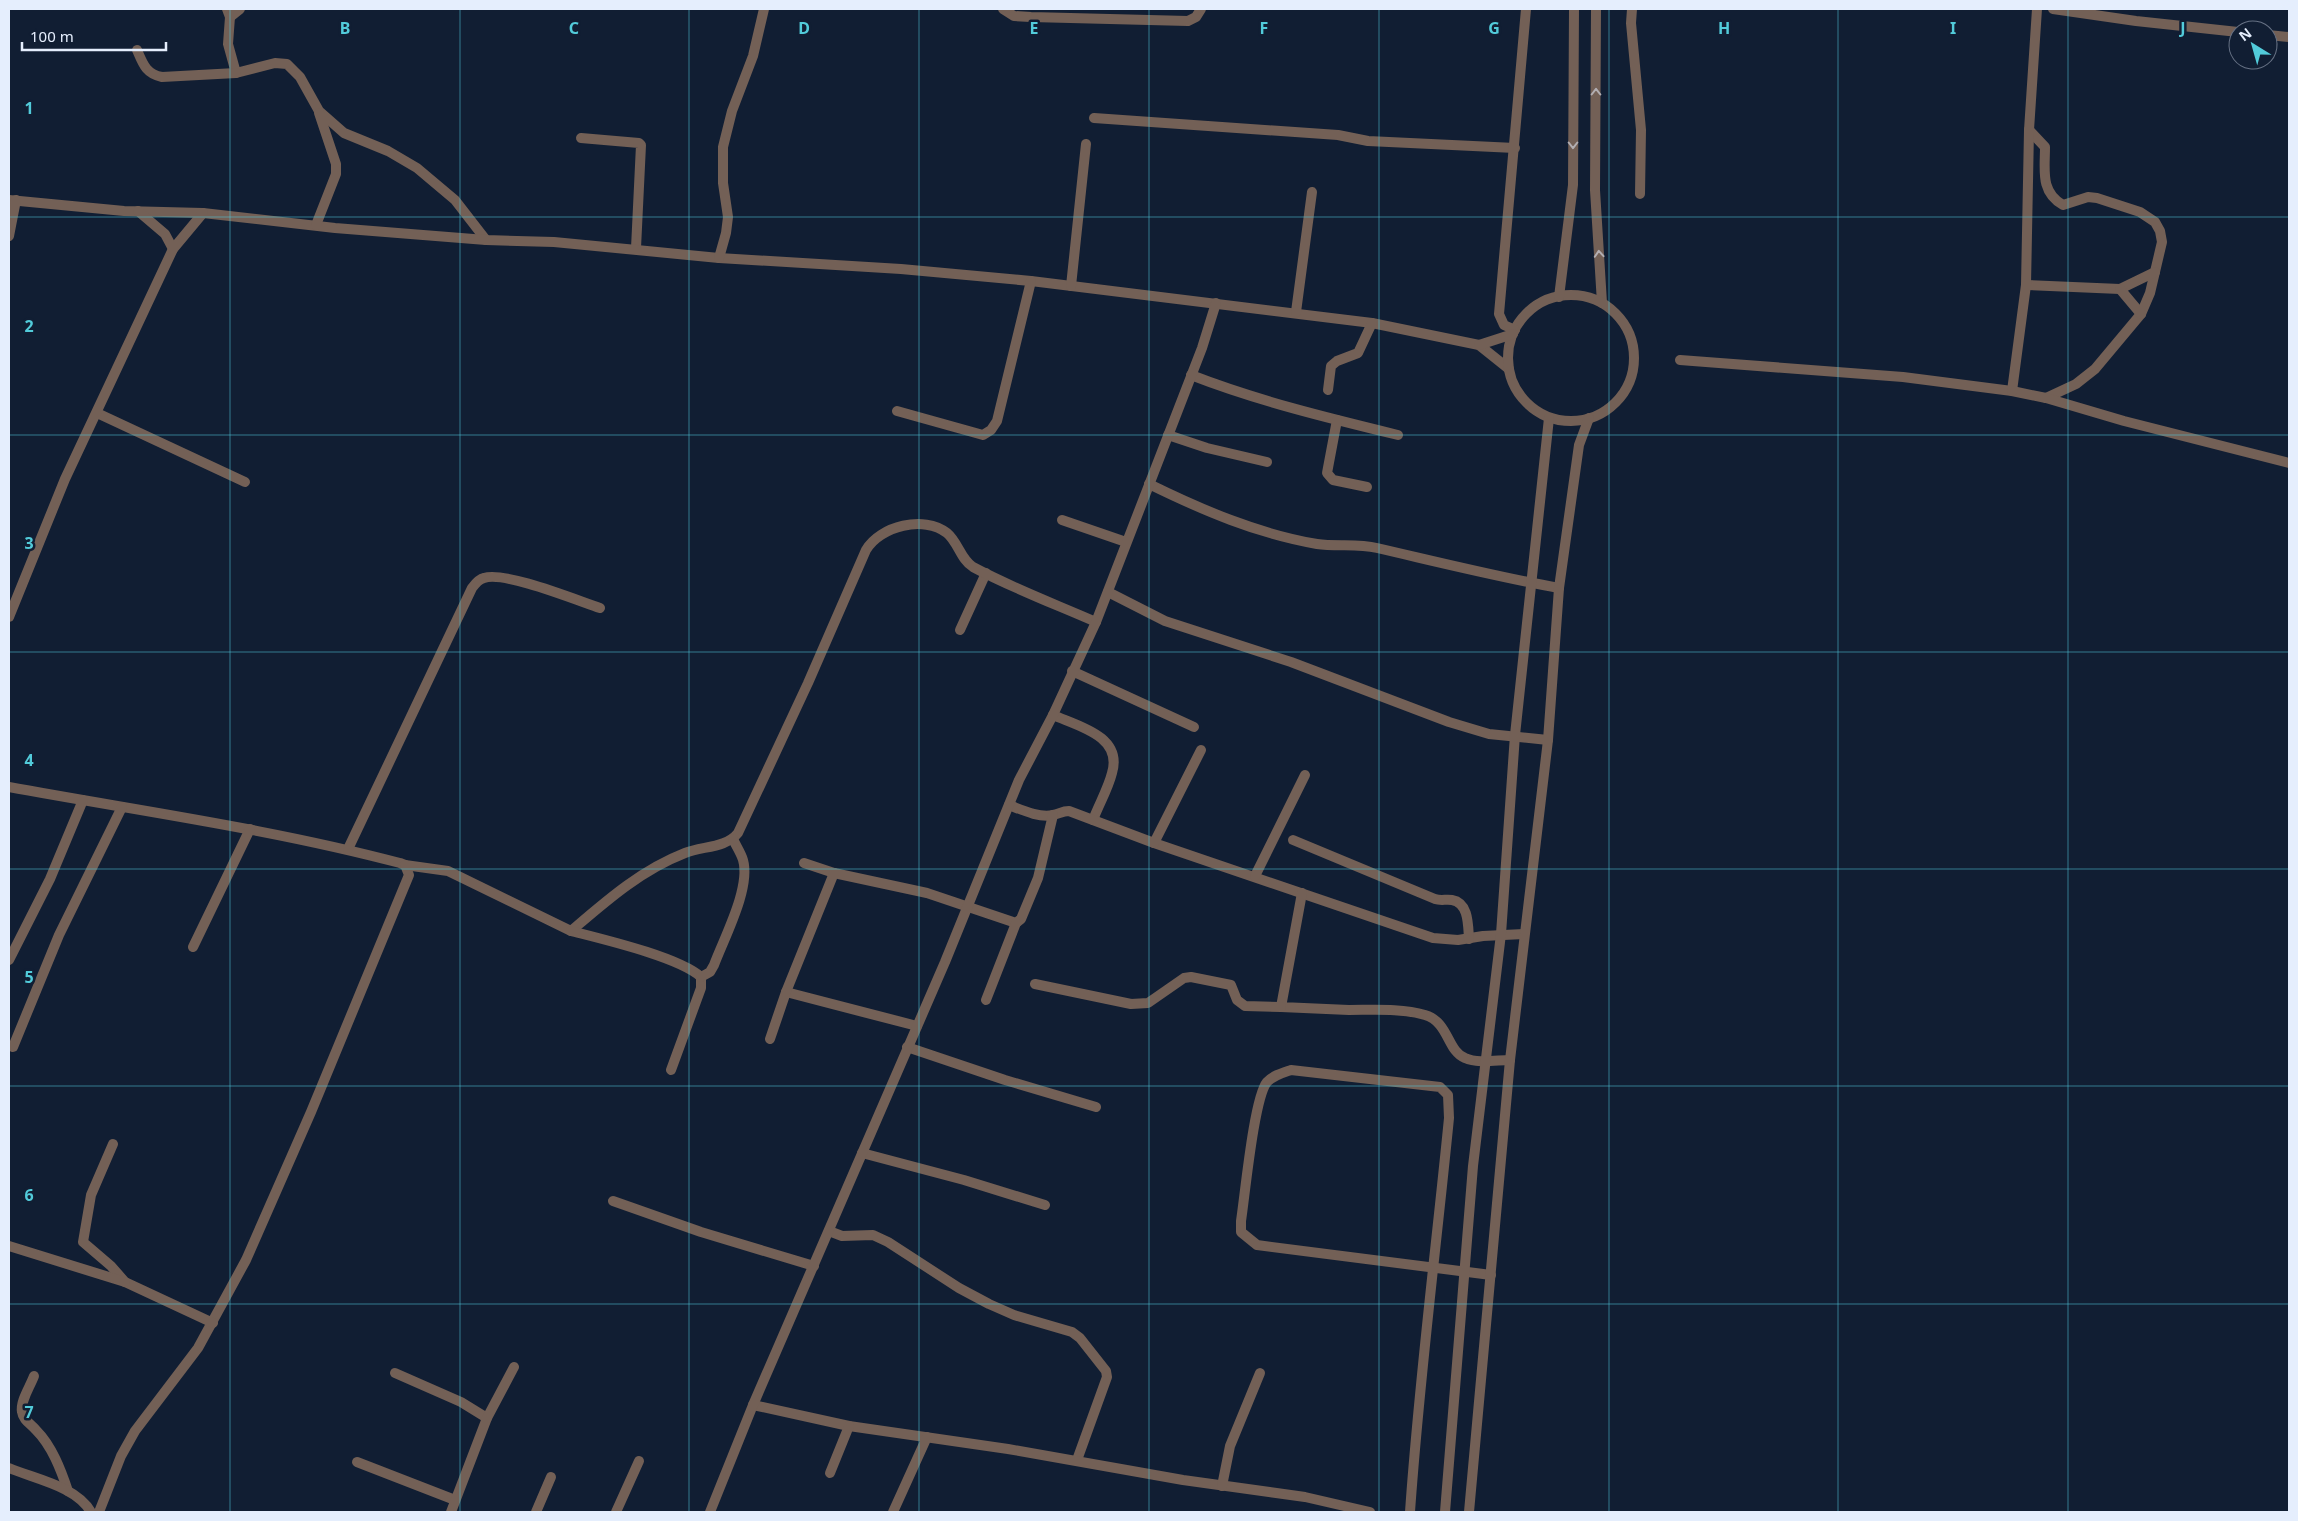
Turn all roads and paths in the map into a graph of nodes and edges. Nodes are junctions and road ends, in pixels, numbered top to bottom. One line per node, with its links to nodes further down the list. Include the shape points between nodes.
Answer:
1 (240, 9): 11 (street)
2 (764, 9): 32 (street, via 753,56 725,138 722,165 728,217)
3 (1002, 9): 12 (street, via 1014,16)
4 (1201, 9): 12 (street, via 1188,21)
5 (1526, 9): 21 (street)
6 (1574, 9): 38 (street, one-way to 38, via 1573,185)
7 (1596, 9): 40 (street, one-way to 7, via 1595,190)
8 (1632, 9): 23 (street, via 1641,130)
9 (2037, 9): 18 (street)
10 (2053, 9): 13 (street)
11 (229, 13): 15 (street, via 228,44)
12 (1030, 13)
13 (2228, 31)
14 (137, 50): 15 (street, via 144,66 155,76)
15 (236, 73): 16 (street, via 275,63 287,64 300,77)
16 (319, 111): 27 (street, via 336,164 336,174); 29 (street, via 344,133 416,168 455,200)
17 (1094, 118): 21 (street, via 1338,135 1368,141)
18 (2029, 130): 33 (street, via 2045,147 2045,185 2056,201 2063,205 2088,197 2097,198 2140,212 2155,222 2162,242); 35 (street)
19 (581, 138): 30 (street, via 641,145)
20 (1086, 144): 36 (street)
21 (1516, 148): 44 (street, via 1499,314 1504,325)
22 (1312, 192): 41 (street)
23 (1640, 194)
24 (12, 200): 25 (street); 28 (street)
25 (138, 211): 26 (street); 31 (street, via 165,234)
26 (203, 213): 27 (street); 31 (street)
27 (316, 225): 29 (street)
28 (9, 236)
29 (486, 240): 30 (street)
30 (636, 248): 32 (street)
31 (173, 249): 53 (street)
32 (719, 258): 34 (street, via 901,268)
33 (2155, 272): 37 (street); 42 (street, via 2146,308)
34 (1031, 280): 36 (street); 52 (street, via 997,421 990,430 983,435)
35 (2026, 285): 37 (street); 50 (street)
36 (1070, 286): 39 (street)
37 (2120, 288): 42 (street)
38 (1559, 297): 40 (street, via 1574,295); 44 (street, via 1533,308)
39 (1216, 303): 41 (street); 48 (street)
40 (1602, 303): 55 (street, via 1622,321 1631,339 1634,359 1631,378 1622,396 1607,410)
41 (1296, 312): 43 (street)
42 (2141, 314): 51 (street, via 2095,370 2076,384)
43 (1372, 323): 45 (street); 49 (street, via 1358,353 1331,366)
44 (1514, 332): 45 (street); 47 (street)
45 (1479, 345): 47 (street)
46 (1680, 360): 50 (street, via 1903,377)
47 (1509, 369): 54 (street, via 1522,398)
48 (1191, 375): 56 (street); 57 (street)
49 (1328, 390)
50 (2012, 391): 51 (street)
51 (2046, 398): 60 (street)
52 (897, 411)
53 (96, 413): 61 (street); 71 (street, via 65,479)
54 (1549, 418): 55 (street, via 1573,421); 67 (street)
55 (1589, 418): 68 (street, via 1579,445)
56 (1337, 420): 58 (street); 63 (street, via 1327,473 1333,480)
57 (1168, 435): 59 (street); 62 (street)
58 (1398, 435)
59 (1267, 462)
60 (2289, 463)
61 (245, 482)
62 (1149, 484): 65 (street); 67 (street, via 1232,521 1316,544 1375,548)
63 (1367, 487)
64 (1062, 520): 65 (street)
65 (1126, 542): 69 (street)
66 (986, 573): 72 (street); 73 (street); 88 (street, via 970,566 947,532 922,524 897,527 870,543 808,683)
67 (1531, 583): 68 (street); 77 (street)
68 (1559, 588): 78 (street)
69 (1108, 592): 72 (street); 77 (street, via 1166,621 1291,662 1449,722 1489,734)
70 (600, 608): 91 (street, via 508,578 486,577 478,581)
71 (9, 618)
72 (1096, 622): 74 (street)
73 (960, 630)
74 (1072, 671): 75 (street); 76 (street)
75 (1053, 715): 83 (street); 86 (street, via 1100,736 1112,750 1113,772)
76 (1194, 727)
77 (1515, 735): 78 (street); 100 (street)
78 (1548, 740): 101 (street)
79 (1201, 750): 90 (street)
80 (1305, 775): 95 (street)
81 (9, 787): 82 (street)
82 (83, 800): 84 (street); 104 (street, via 50,879)
83 (1009, 805): 85 (street, via 1024,812); 97 (street)
84 (122, 807): 87 (street); 113 (street, via 59,935)
85 (1053, 815): 86 (street, via 1069,811); 98 (street, via 1038,878 1021,919)
86 (1093, 820): 90 (street)
87 (250, 829): 91 (street); 103 (street)
88 (733, 839): 99 (street, via 686,852 628,883); 105 (street, via 743,861 743,882 714,965)
89 (1293, 840): 102 (street, via 1435,899 1457,902 1463,906 1467,916)
90 (1154, 843): 95 (street)
91 (348, 849): 93 (street)
92 (804, 863): 94 (street)
93 (405, 865): 99 (street, via 448,871); 129 (street, via 408,879 311,1112 246,1260)
94 (834, 873): 97 (street); 107 (street)
95 (1255, 876): 96 (street)
96 (1302, 893): 102 (street, via 1433,938); 109 (street)
97 (969, 905): 98 (street); 110 (street)
98 (1016, 923): 108 (street)
99 (571, 931): 105 (street, via 650,954 686,967)
100 (1501, 934): 101 (street); 102 (street); 114 (street)
101 (1524, 934): 115 (street)
102 (1469, 939)
103 (193, 947)
104 (9, 960)
105 (701, 977): 116 (street, via 701,988)
106 (1035, 984): 109 (street, via 1131,1004 1148,1003 1177,981 1191,977 1231,985 1237,1000 1245,1006)
107 (786, 992): 110 (street); 111 (street)
108 (986, 1000)
109 (1281, 1007): 114 (street, via 1420,1013 1445,1030 1458,1054 1474,1061)
110 (917, 1026): 112 (street)
111 (770, 1039)
112 (907, 1046): 117 (street, via 1005,1080); 119 (street)
113 (13, 1047)
114 (1486, 1060): 115 (street); 126 (street)
115 (1510, 1060): 127 (street)
116 (671, 1070)
117 (1096, 1106)
118 (113, 1144): 128 (street, via 91,1195 83,1242)
119 (862, 1153): 121 (street); 122 (street)
120 (613, 1201): 124 (street)
121 (1045, 1205)
122 (829, 1231): 124 (street); 138 (street, via 850,1236 873,1235 989,1304 1014,1315 1060,1327 1080,1338 1106,1371 1107,1377)
123 (9, 1246): 128 (street)
124 (814, 1266): 134 (street)
125 (1434, 1268): 125 (street, via 1257,1245 1241,1232 1258,1108 1266,1084 1273,1077 1291,1070 1412,1083 1444,1090 1448,1095 1449,1118); 126 (street); 155 (street, via 1416,1419)
126 (1464, 1271): 127 (street); 156 (street)
127 (1491, 1275): 157 (street)
128 (125, 1282): 129 (street)
129 (213, 1324): 148 (street, via 135,1431 121,1456)
130 (514, 1367): 135 (street)
131 (395, 1373): 135 (street, via 461,1402)
132 (1260, 1373): 144 (street, via 1230,1446)
133 (34, 1376): 145 (street, via 22,1405 22,1414 40,1434 55,1459)
134 (753, 1405): 136 (street); 152 (street)
135 (488, 1418): 146 (street)
136 (850, 1426): 137 (street); 142 (street)
137 (927, 1436): 138 (street); 153 (street)
138 (1077, 1460): 144 (street)
139 (639, 1461): 151 (street)
140 (358, 1462): 146 (street)
141 (9, 1468): 145 (street)
142 (830, 1474)
143 (551, 1477): 150 (street)
144 (1222, 1486): 154 (street, via 1305,1498)
145 (68, 1492): 147 (street, via 83,1501)
146 (455, 1500): 149 (street)
147 (91, 1512)
148 (99, 1512)
149 (452, 1512)
150 (536, 1512)
151 (616, 1512)
152 (710, 1512)
153 (893, 1512)
154 (1370, 1512)
155 (1410, 1512)
156 (1445, 1512)
157 (1469, 1512)

